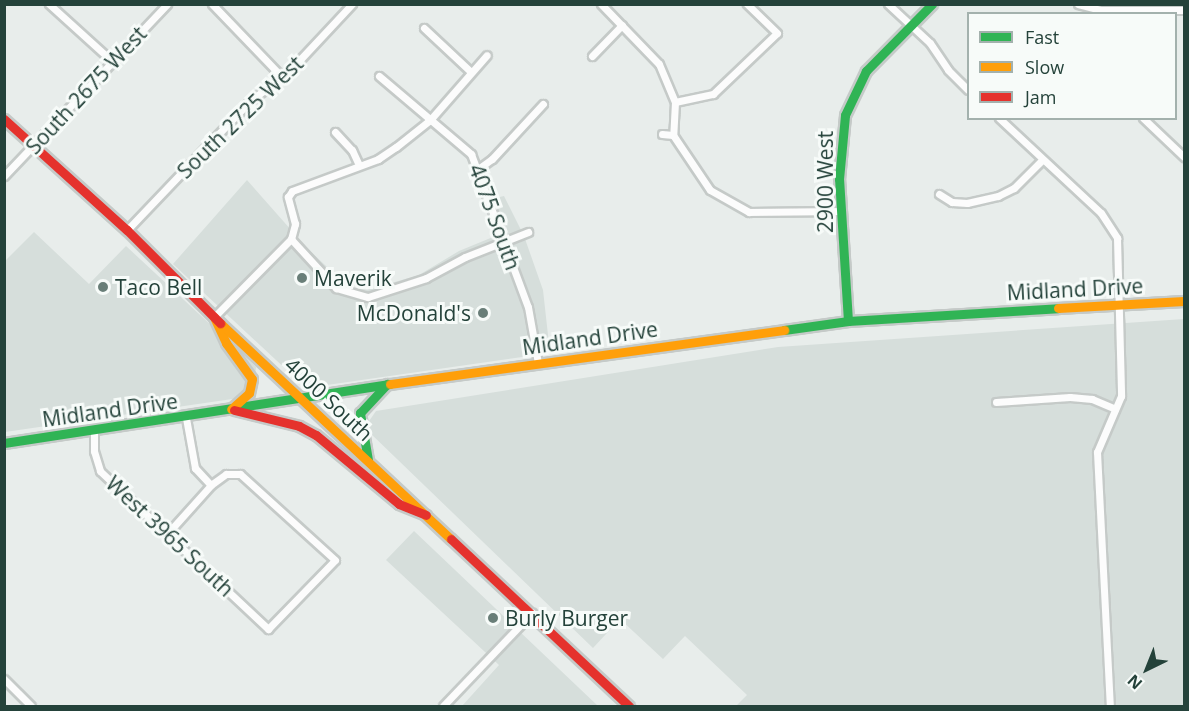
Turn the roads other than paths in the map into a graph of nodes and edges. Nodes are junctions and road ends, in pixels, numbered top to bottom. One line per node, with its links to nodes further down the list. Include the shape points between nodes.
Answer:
1 (50, 4): 17 (street)
2 (167, 4): 17 (street, South 2675 West)
3 (212, 4): 19 (street)
4 (352, 4): 19 (street, South 2725 West)
5 (601, 4): 12 (street)
6 (747, 4): 22 (street, via 777,33 713,94)
7 (888, 4): 13 (street)
8 (932, 4): 13 (main road, 2900 West)
9 (1078, 4): 11 (street)
10 (1182, 8): 11 (street)
11 (1100, 12)
12 (622, 25): 16 (street); 22 (street, via 659,64)
13 (912, 26): 21 (street); 38 (main road, 2900 West, via 867,71 844,116)
14 (424, 28): 18 (street)
15 (487, 55): 18 (street)
16 (592, 56)
17 (112, 62): 31 (street, South 2675 West)
18 (471, 72): 25 (street)
19 (281, 76): 39 (street, South 2725 West, via 248,103)
20 (379, 76): 25 (street, 4075 South)
21 (967, 88)
22 (675, 102): 30 (street)
23 (543, 104): 35 (street)
24 (4, 118): 31 (main road, 4000 South)
25 (430, 120): 34 (street, via 378,159); 35 (street, 4075 South, via 463,143)
26 (1001, 120): 33 (street)
27 (1145, 120): 32 (street)
28 (335, 132): 34 (street, via 352,150)
29 (662, 134): 30 (street)
30 (673, 135): 38 (street, via 710,190 749,213)
31 (34, 145): 36 (street, South 2675 West); 39 (main road, 4000 South)
32 (1185, 157)
33 (1042, 160): 37 (street, via 1014,188 998,196 967,203 952,202); 44 (street, via 1101,213 1117,238)
34 (359, 165): 41 (street, via 292,191 288,197 295,224)
35 (478, 169): 42 (street, 4075 South)
36 (4, 176)
37 (939, 194)
38 (840, 211): 46 (main road, 2900 West)
39 (127, 230): 45 (main road, 4000 South)
40 (528, 232): 42 (street)
41 (291, 239): 42 (street, via 336,288 368,297 426,278); 45 (street)
42 (504, 241): 47 (street, 4075 South, via 528,307)
43 (1185, 301): 44 (main road, Midland Drive)
44 (1121, 304): 46 (main road, Midland Drive); 52 (street, via 1121,396)
45 (214, 317): 49 (main road, 4000 South); 51 (main road, via 226,343 252,379 249,393)
46 (848, 321): 47 (main road, Midland Drive)
47 (538, 363): 48 (main road, Midland Drive)
48 (387, 384): 49 (main road, Midland Drive); 56 (main road, via 360,413)
49 (300, 396): 51 (main road, Midland Drive); 56 (main road, 4000 South)
50 (996, 402): 52 (street, via 1070,397 1092,399)
51 (231, 409): 53 (main road, Midland Drive); 58 (main road, via 299,426 316,435 399,504)
52 (1115, 409): 65 (street, via 1097,452)
53 (186, 418): 54 (main road, Midland Drive); 57 (street, via 195,468)
54 (94, 431): 55 (main road, Midland Drive); 59 (street, West 3965 South, via 100,471)
55 (4, 443)
56 (368, 460): 58 (main road, 4000 South)
57 (211, 484): 59 (street); 59 (street, West 3965 South, via 234,473 247,477 335,560 268,629)
58 (426, 515): 60 (main road, 4000 South)
59 (167, 534)
60 (532, 614): 63 (street); 64 (main road, 4000 South)
61 (4, 679): 62 (street)
62 (31, 706)
63 (443, 706)
64 (629, 706)
65 (1110, 706)

